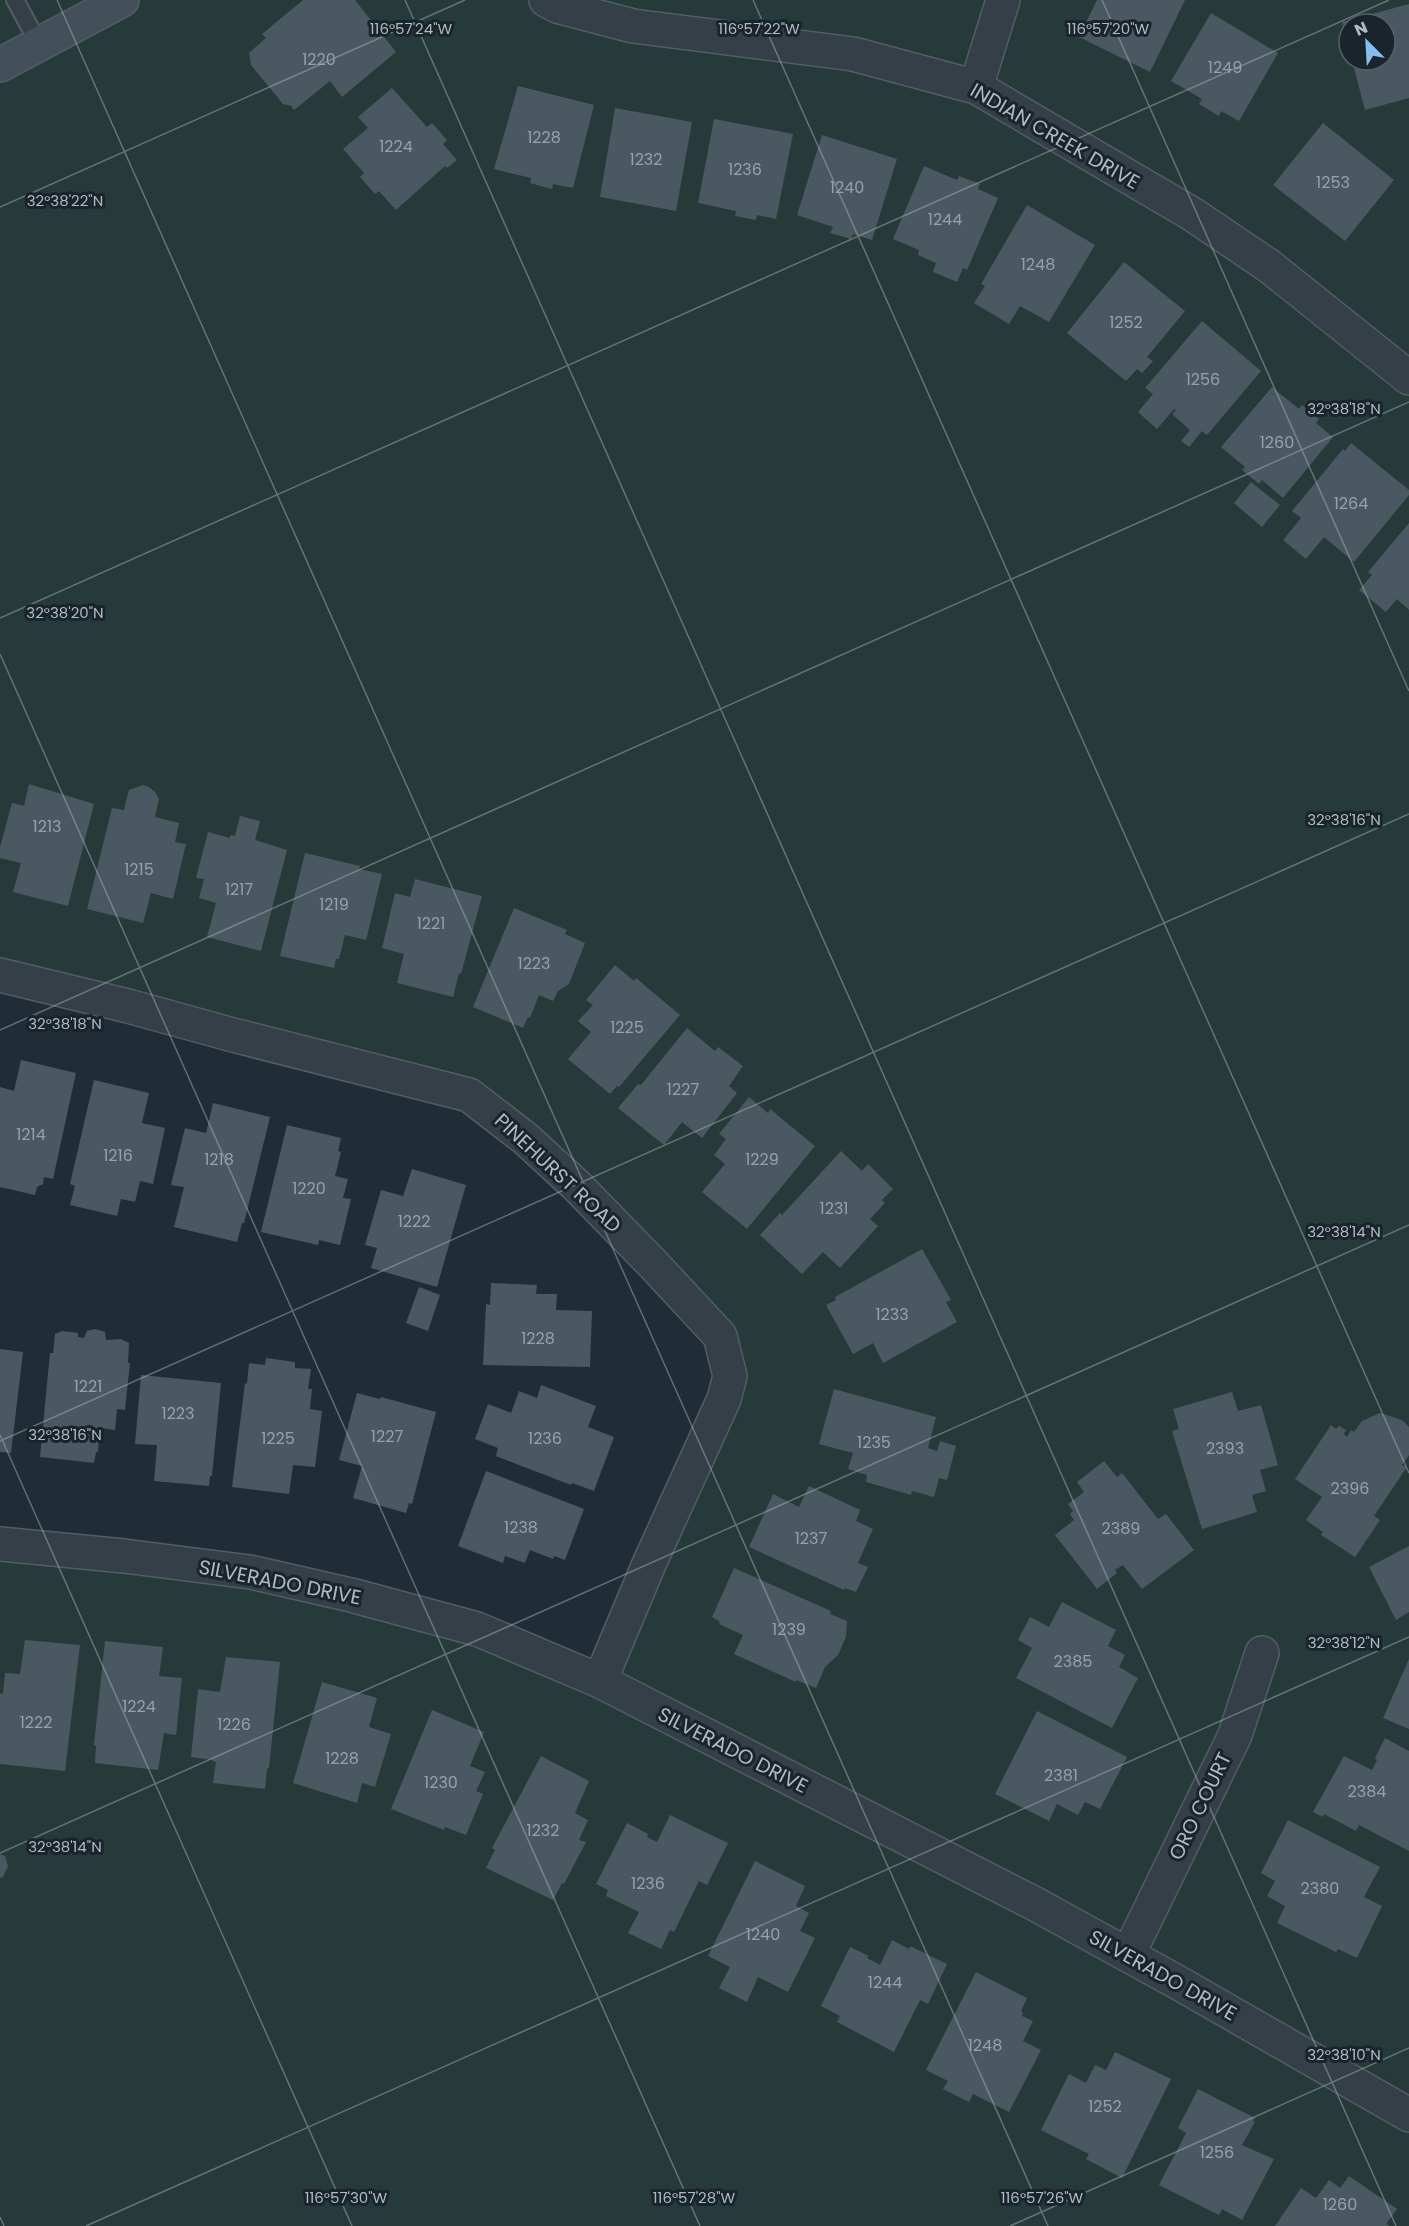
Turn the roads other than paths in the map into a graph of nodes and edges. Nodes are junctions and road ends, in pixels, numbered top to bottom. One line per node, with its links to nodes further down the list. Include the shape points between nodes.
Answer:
1 (15, 0): 5 (lane)
2 (122, 0): 5 (street)
3 (546, 0): 7 (street, INDIAN CREEK DRIVE, via 633,26 853,54)
4 (1003, 0): 7 (street)
5 (39, 44): 6 (street)
6 (0, 65)
7 (976, 87): 8 (street, INDIAN CREEK DRIVE, via 1269,266)
8 (1407, 373)
9 (0, 975): 12 (street, PINEHURST ROAD, via 469,1095 526,1139 578,1187 720,1336 730,1376 724,1399)
10 (0, 1544): 12 (street, SILVERADO DRIVE, via 250,1572 351,1595 477,1629)
11 (1262, 1653): 13 (street, ORO COURT, via 1235,1735)
12 (600, 1681): 13 (street, SILVERADO DRIVE)
13 (1128, 1955): 14 (street, SILVERADO DRIVE)
14 (1409, 2115)

